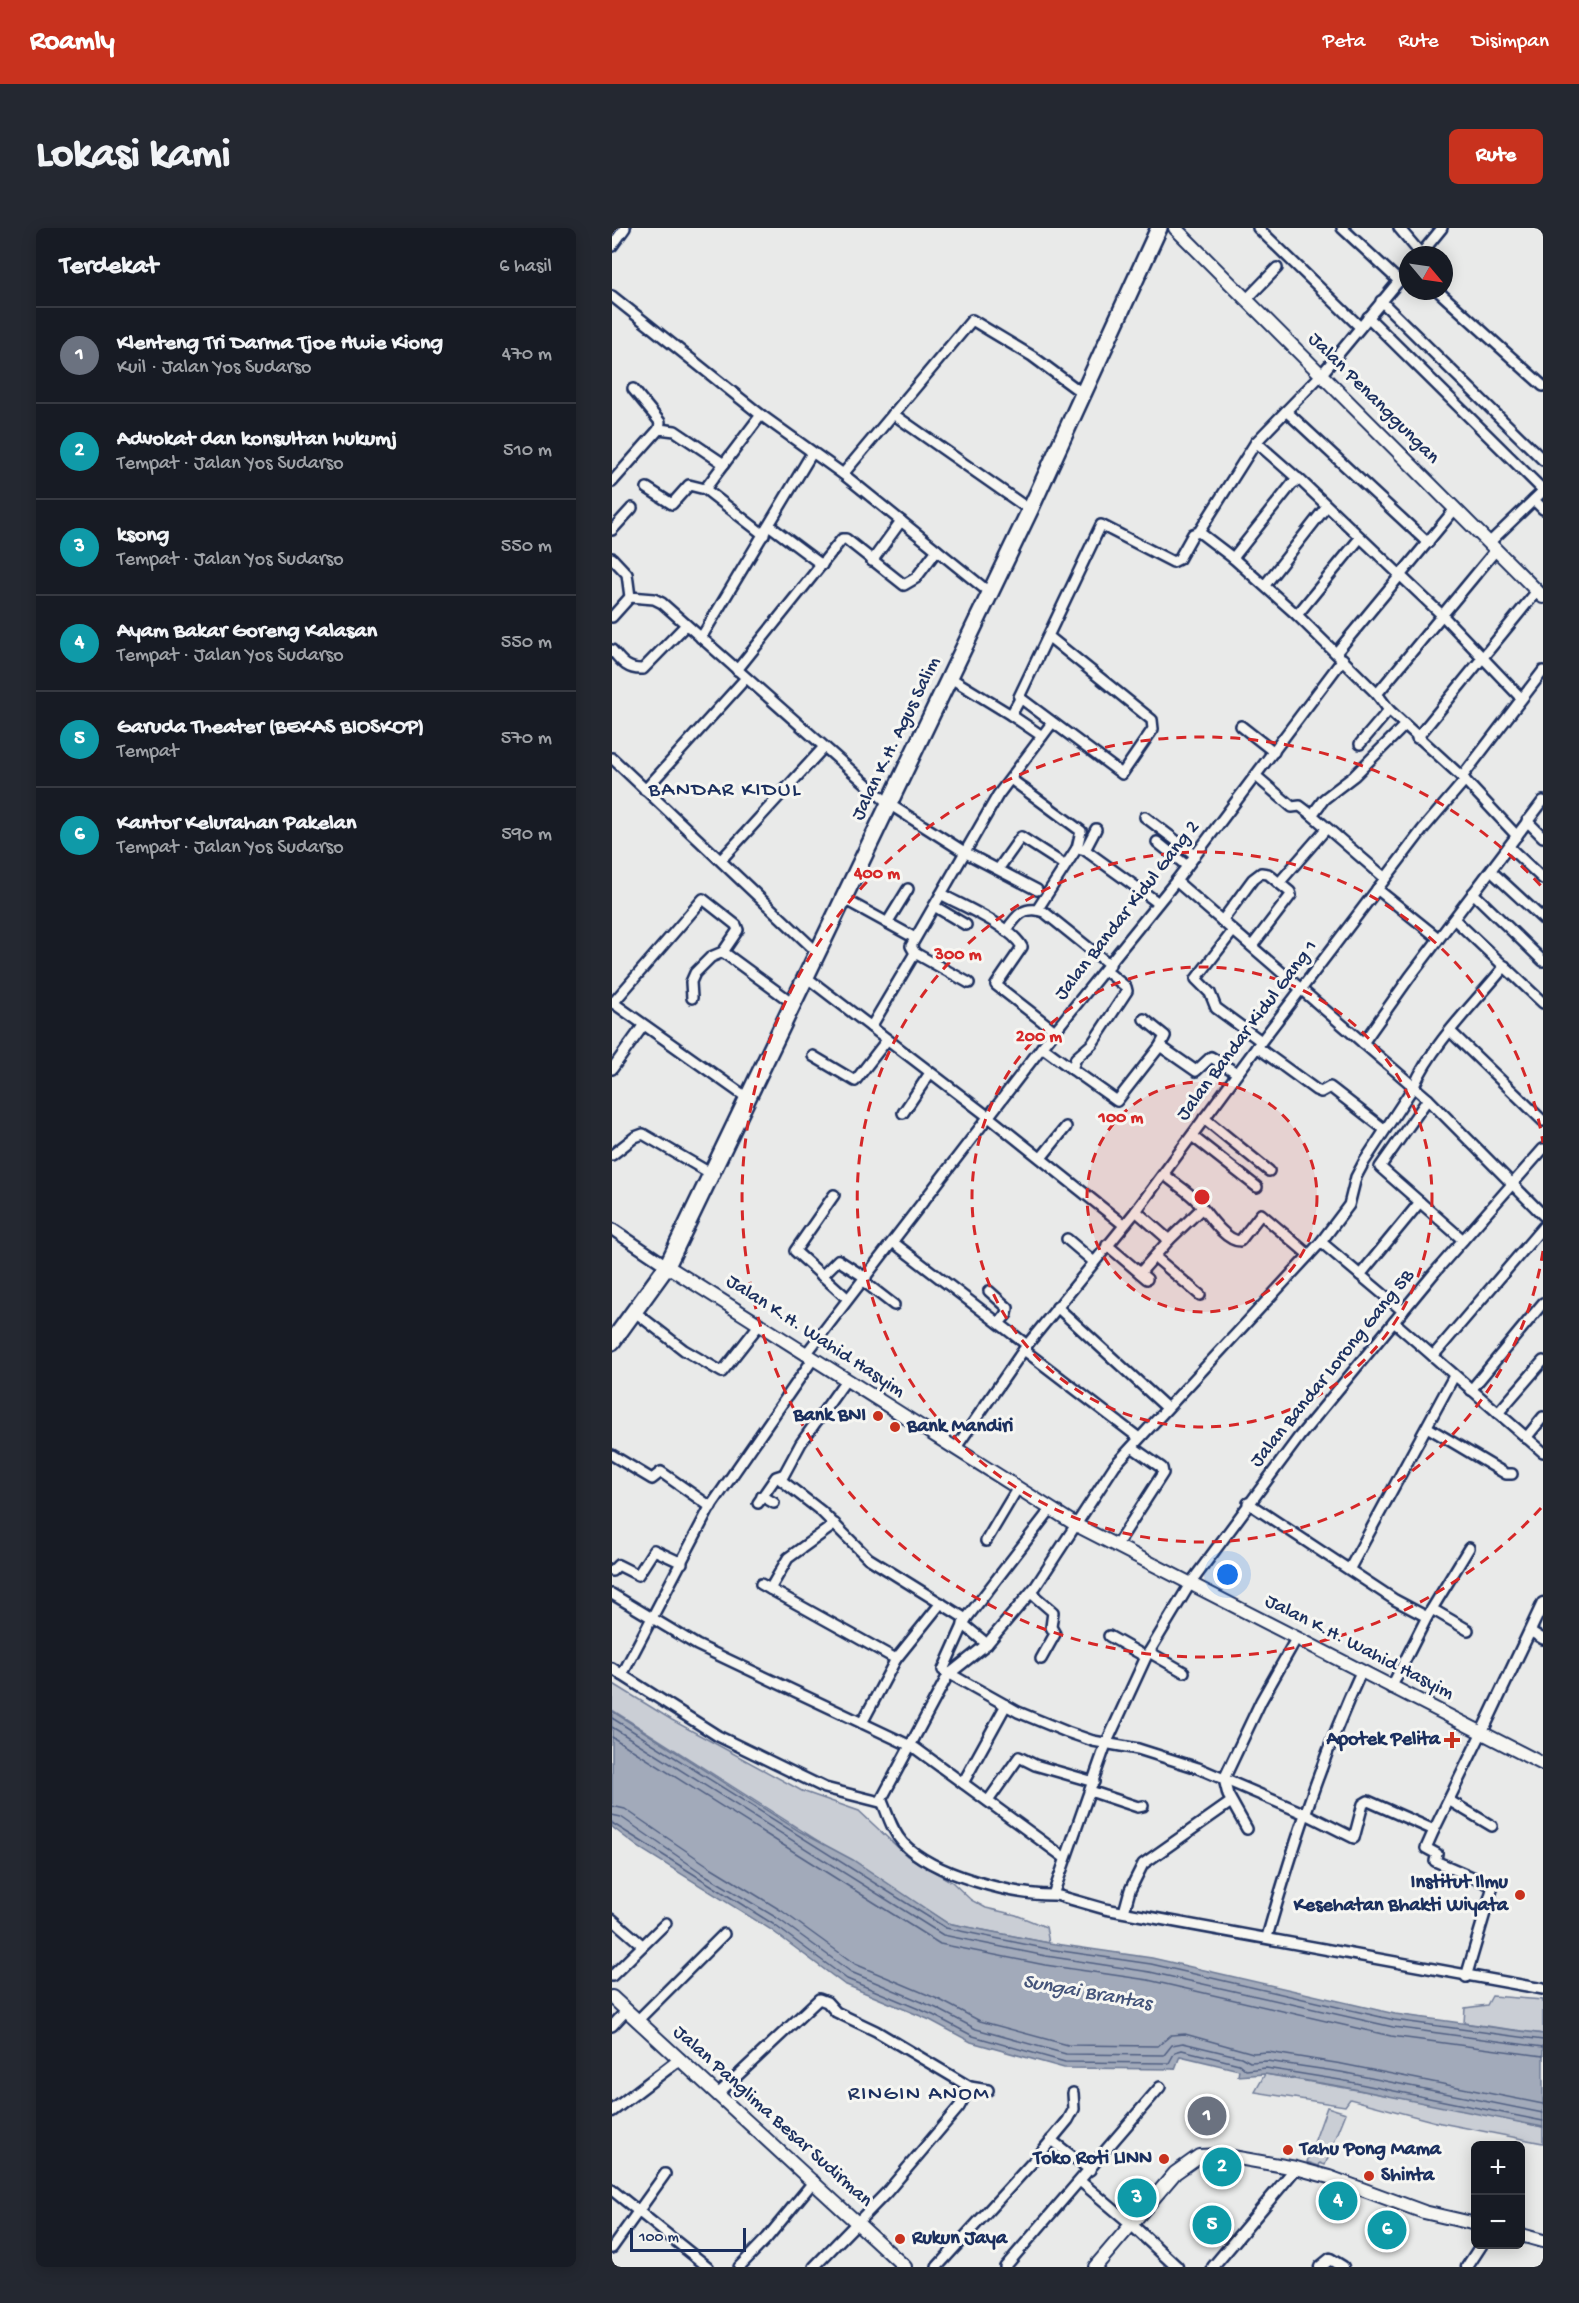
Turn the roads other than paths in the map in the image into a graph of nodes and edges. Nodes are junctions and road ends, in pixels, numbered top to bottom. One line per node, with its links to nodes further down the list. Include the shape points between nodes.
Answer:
1 (625, 228): 8 (street)
2 (1159, 228): 22 (highway, Jalan K.H. Agus Salim)
3 (1175, 228): 13 (main road, Jalan Penanggungan)
4 (1258, 228): 18 (street)
5 (1342, 228): 12 (street)
6 (1399, 228): 9 (street)
7 (1442, 228): 10 (street)
8 (612, 246)
9 (1413, 246)
10 (1427, 246)
11 (1276, 268): 13 (street)
12 (1399, 281): 15 (street)
13 (1246, 300): 19 (main road, Jalan Penanggungan)
14 (1448, 300): 20 (street)
15 (1381, 301): 17 (street); 29 (street)
16 (614, 302): 25 (street)
17 (1368, 317): 18 (street); 36 (street)
18 (1360, 327): 19 (street)
19 (1321, 375): 23 (street); 40 (main road, Jalan Penanggungan)
20 (1543, 386)
21 (633, 389): 26 (street, via 656,415)
22 (1082, 393): 24 (street, via 1032,356 972,320); 42 (highway, Jalan K.H. Agus Salim)
23 (1286, 411): 27 (street); 49 (street)
24 (893, 414): 31 (street); 42 (street)
25 (761, 415): 28 (street); 30 (street)
26 (659, 429): 30 (street, via 675,431); 33 (street)
27 (1256, 442): 32 (street); 46 (street)
28 (812, 453): 31 (street); 44 (street)
29 (1543, 460)
30 (724, 464): 35 (street)
31 (843, 474): 43 (street)
32 (1298, 479): 38 (street); 53 (street)
33 (612, 482)
34 (647, 488): 35 (street, via 672,504 689,485)
35 (705, 489): 47 (street)
36 (1543, 491): 37 (street)
37 (1534, 500): 41 (street); 50 (street)
38 (1326, 507): 48 (street); 57 (street)
39 (632, 508): 45 (street)
40 (1455, 509): 49 (street, Jalan Bandar Kidul Gang 2); 50 (main road, Jalan Penanggungan)
41 (1543, 509)
42 (1030, 510): 58 (highway, Jalan K.H. Agus Salim)
43 (901, 521): 51 (street); 54 (street)
44 (770, 526): 47 (street); 55 (street)
45 (612, 530)
46 (1199, 532): 53 (street); 65 (street, via 1194,533 1179,559 1173,562 1101,525)
47 (764, 535): 66 (street)
48 (1360, 538): 56 (street); 61 (street)
49 (1428, 543): 56 (street, Jalan Bandar Kidul Gang 2)
50 (1493, 546): 59 (main road, Jalan Penanggungan); 62 (street)
51 (937, 550): 54 (street, via 909,585); 58 (street)
52 (612, 558): 60 (street, via 627,574)
53 (1233, 558): 57 (street)
54 (872, 561): 55 (street, via 842,539)
55 (822, 565): 70 (street)
56 (1400, 576): 62 (street); 68 (street, Jalan Bandar Kidul Gang 2)
57 (1265, 585): 61 (street)
58 (990, 593): 72 (highway, Jalan K.H. Agus Salim)
59 (1540, 594): 69 (street)
60 (630, 597): 63 (street); 64 (street, via 658,601)
61 (1297, 615): 68 (street)
62 (1443, 616): 69 (street); 74 (street)
63 (612, 617)
64 (686, 625): 66 (street); 67 (street, via 643,669 623,664)
65 (1048, 636): 76 (street); 79 (street, via 1154,724 1122,774)
66 (701, 638): 70 (street)
67 (612, 650)
68 (1340, 656): 74 (street); 86 (street, Jalan Bandar Kidul Gang 2)
69 (1482, 659): 75 (street); 83 (street)
70 (737, 670): 73 (street)
71 (1543, 671): 75 (street, Jalan Bandar Kidul Gang 1)
72 (949, 677): 78 (street); 93 (highway, Jalan K.H. Agus Salim)
73 (746, 678): 85 (street); 91 (street)
74 (1377, 694): 77 (street)
75 (1521, 698): 89 (street, Jalan Bandar Kidul Gang 1)
76 (1020, 699): 78 (street); 79 (street)
77 (1389, 710): 80 (street); 84 (street)
78 (1011, 715): 82 (street)
79 (1052, 723): 82 (street)
80 (1405, 725): 83 (street); 94 (street, via 1354,776 1324,799)
81 (1241, 726): 86 (street)
82 (1042, 736): 90 (street)
83 (1417, 738): 89 (street)
84 (1360, 744)
85 (824, 747): 93 (street); 106 (street)
86 (1274, 752): 88 (street, Jalan Bandar Kidul Gang 2)
87 (612, 758): 91 (street)
88 (1256, 776): 94 (street, via 1292,807 1300,806); 105 (street, Jalan Bandar Kidul Gang 2)
89 (1464, 779): 99 (street); 111 (street, Jalan Bandar Kidul Gang 1)
90 (1012, 780): 103 (street, via 1082,831); 104 (street, via 998,795)
91 (645, 790): 106 (street)
92 (1543, 801): 96 (street)
93 (888, 804): 104 (street); 120 (highway, Jalan K.H. Agus Salim)
94 (1312, 815): 98 (street)
95 (1145, 817): 105 (street)
96 (1527, 821): 99 (street); 100 (street)
97 (1096, 829): 103 (street)
98 (1326, 829): 111 (street); 114 (street)
99 (1517, 836): 102 (street)
100 (1543, 837)
101 (1157, 842): 108 (street)
102 (1509, 847): 110 (street); 112 (street)
103 (1081, 849): 121 (street); 123 (street)
104 (966, 853): 109 (street); 119 (street)
105 (1195, 855): 108 (street, Jalan Bandar Kidul Gang 2)
106 (721, 860): 135 (street)
107 (1060, 862): 109 (street, via 1021,837)
108 (1187, 866): 113 (street, Jalan Bandar Kidul Gang 2)
109 (999, 868): 117 (street)
110 (1491, 871): 118 (street); 125 (street)
111 (1385, 878): 116 (street, Jalan Bandar Kidul Gang 1)
112 (1543, 879)
113 (1176, 881): 121 (street, Jalan Bandar Kidul Gang 2); 126 (street)
114 (1280, 883): 126 (street, via 1261,873); 133 (street, via 1291,895)
115 (908, 889): 127 (street)
116 (1377, 889): 132 (street); 142 (street, Jalan Bandar Kidul Gang 1)
117 (1037, 890)
118 (1473, 893): 124 (street); 137 (street)
119 (941, 894): 122 (street); 129 (street)
120 (844, 899): 127 (street); 135 (highway, Jalan K.H. Agus Salim)
121 (1157, 902): 139 (street, Jalan Bandar Kidul Gang 2)
122 (934, 906): 128 (street); 131 (street)
123 (1037, 910): 129 (street, via 1023,910); 139 (street, via 1063,926)
124 (1454, 919): 132 (street); 138 (street)
125 (1543, 919)
126 (1222, 921): 130 (street)
127 (887, 923): 131 (street)
128 (966, 925)
129 (1006, 931): 150 (street, via 1022,947 996,985)
130 (1233, 931): 133 (street); 154 (street, via 1196,979 1210,993 1216,1008)
131 (915, 938): 136 (street, via 911,946)
132 (1438, 938): 153 (street)
133 (1252, 946): 142 (street)
134 (723, 952): 143 (street, via 711,957 695,973); 144 (street, via 738,928 701,899); 146 (street)
135 (818, 953): 140 (highway, Jalan K.H. Agus Salim)
136 (915, 953): 141 (street); 149 (street)
137 (1543, 961)
138 (1505, 966): 145 (street); 151 (street)
139 (1108, 968): 150 (street, Jalan Bandar Kidul Gang 2); 159 (street, via 1127,991 1092,1044 1076,1058)
140 (806, 977): 146 (highway, Jalan K.H. Agus Salim); 149 (street)
141 (969, 983)
142 (1301, 990): 153 (street); 154 (street, Jalan Bandar Kidul Gang 1)
143 (692, 998)
144 (612, 1003): 148 (street)
145 (1543, 1003)
146 (794, 1004): 163 (highway, Jalan K.H. Agus Salim)
147 (1144, 1019): 155 (street, via 1165,1036)
148 (643, 1026): 158 (street); 163 (street)
149 (871, 1027): 152 (street)
150 (1055, 1031): 156 (street, Jalan Bandar Kidul Gang 2)
151 (1451, 1032): 162 (street); 168 (street)
152 (887, 1040): 157 (street, via 855,1081); 160 (street)
153 (1363, 1043): 162 (street)
154 (1259, 1044): 161 (street, Jalan Bandar Kidul Gang 1); 170 (street, via 1316,1090 1321,1092 1330,1087)
155 (1160, 1046): 159 (street, via 1117,1101); 161 (street, via 1190,1069 1196,1071 1211,1057)
156 (1042, 1047): 159 (street); 166 (street, Jalan Bandar Kidul Gang 2)
157 (813, 1056)
158 (612, 1069)
159 (1072, 1069)
160 (930, 1072): 165 (street); 166 (street)
161 (1237, 1073): 167 (street, Jalan Bandar Kidul Gang 1)
162 (1414, 1086): 164 (street); 170 (street)
163 (746, 1097): 176 (highway, Jalan K.H. Agus Salim)
164 (1428, 1099): 178 (street); 181 (street, via 1380,1167)
165 (903, 1113)
166 (990, 1118): 174 (street); 192 (street, Jalan Bandar Kidul Gang 2)
167 (1204, 1118): 171 (street, Jalan Bandar Kidul Gang 1); 175 (street)
168 (1543, 1121)
169 (1066, 1127): 174 (street)
170 (1384, 1129): 191 (street, via 1356,1177 1349,1205)
171 (1192, 1136): 177 (street, Jalan Bandar Kidul Gang 1); 179 (street)
172 (1543, 1149): 178 (street, Jalan Bandar Lorong Gang 5B)
173 (612, 1155): 176 (street, via 643,1134)
174 (1041, 1158): 185 (street)
175 (1269, 1171)
176 (710, 1173): 197 (highway, Jalan K.H. Agus Salim)
177 (1165, 1174): 182 (street); 183 (street, Jalan Bandar Kidul Gang 1)
178 (1511, 1184): 184 (street); 190 (street, Jalan Bandar Lorong Gang 5B)
179 (1257, 1187)
180 (834, 1195): 199 (street, via 795,1249)
181 (1420, 1202): 190 (street); 198 (street)
182 (1201, 1209): 189 (street); 194 (street, via 1238,1242 1261,1214)
183 (1137, 1211): 185 (street, Jalan Bandar Kidul Gang 1); 189 (street)
184 (1543, 1215)
185 (1124, 1225): 193 (street, Jalan Bandar Kidul Gang 1)
186 (1543, 1227): 214 (street)
187 (612, 1229): 197 (street)
188 (1066, 1239): 196 (street)
189 (1169, 1240): 195 (street)
190 (1463, 1240): 207 (street, Jalan Bandar Lorong Gang 5B)
191 (1321, 1242): 194 (street); 198 (street)
192 (894, 1243): 200 (street, Jalan Bandar Kidul Gang 2); 210 (street)
193 (1107, 1245): 195 (street, via 1144,1276); 196 (street, Jalan Bandar Kidul Gang 1)
194 (1309, 1255): 220 (street)
195 (1155, 1257): 202 (street)
196 (1094, 1262): 206 (street, Jalan Bandar Kidul Gang 1)
197 (667, 1266): 208 (highway, Jalan K.H. Agus Salim); 211 (main road, Jalan K.H. Wahid Hasyim)
198 (1359, 1275): 207 (street)
199 (822, 1276): 200 (street, via 838,1260); 203 (street)
200 (864, 1280): 203 (street, Jalan Bandar Kidul Gang 2); 204 (street)
201 (989, 1291): 210 (street, via 1008,1308)
202 (1200, 1295)
203 (848, 1298): 215 (street, Jalan Bandar Kidul Gang 2)
204 (894, 1305)
205 (1542, 1305): 219 (street)
206 (1057, 1307): 213 (street, Jalan Bandar Kidul Gang 1); 220 (street)
207 (1403, 1311): 209 (street, Jalan Bandar Lorong Gang 5B)
208 (635, 1312): 211 (street, via 720,1372); 212 (highway, Jalan K.H. Agus Salim)
209 (1394, 1322): 214 (street); 234 (street, Jalan Bandar Lorong Gang 5B)
210 (999, 1323): 213 (street)
211 (759, 1325): 215 (main road, Jalan K.H. Wahid Hasyim)
212 (612, 1342)
213 (1025, 1347): 224 (street); 227 (street, Jalan Bandar Kidul Gang 1)
214 (1433, 1356): 217 (street)
215 (810, 1357): 218 (main road, Jalan K.H. Wahid Hasyim); 235 (street, Jalan Bandar Kidul Gang 2)
216 (1543, 1361): 221 (street)
217 (1454, 1376): 219 (street); 223 (street)
218 (846, 1380): 227 (main road, Jalan K.H. Wahid Hasyim); 231 (street)
219 (1471, 1390): 221 (street)
220 (1167, 1408): 224 (street)
221 (1498, 1413): 225 (street)
222 (1543, 1417): 225 (street)
223 (1427, 1427): 230 (street); 243 (street)
224 (1139, 1438): 226 (street)
225 (1527, 1438): 228 (street)
226 (1132, 1447): 238 (street); 240 (street, via 1162,1468 1163,1473)
227 (955, 1449): 232 (main road, Jalan K.H. Wahid Hasyim)
228 (1543, 1452)
229 (612, 1455): 235 (street, via 652,1479 661,1472)
230 (1512, 1474)
231 (782, 1475): 233 (street, via 776,1477 760,1500); 237 (street, via 781,1480)
232 (1017, 1489): 236 (main road, Jalan K.H. Wahid Hasyim); 239 (street)
233 (774, 1503)
234 (1248, 1503): 243 (street); 246 (street, Jalan Bandar Lorong Gang 5B)
235 (711, 1507): 242 (street, Jalan Bandar Kidul Gang 2)
236 (1050, 1510): 238 (main road, Jalan K.H. Wahid Hasyim); 254 (street)
237 (835, 1524): 247 (street, via 788,1558); 250 (street, via 868,1558)
238 (1074, 1524): 240 (main road, Jalan K.H. Wahid Hasyim); 248 (street, via 1056,1559)
239 (986, 1541)
240 (1116, 1546): 246 (main road, Jalan K.H. Wahid Hasyim)
241 (1469, 1548): 252 (street)
242 (682, 1563): 244 (street, via 654,1550 638,1575 618,1565); 253 (street, Jalan Bandar Kidul Gang 2)
243 (1350, 1568): 252 (street, via 1395,1600)
244 (612, 1571)
245 (761, 1584): 247 (street)
246 (1190, 1584): 258 (main road, Jalan K.H. Wahid Hasyim); 261 (street, Jalan Bandar Lorong Gang 5B)
247 (770, 1589): 262 (street)
248 (1031, 1593): 260 (street); 263 (street, via 1053,1612 1051,1627 1055,1634)
249 (612, 1594): 253 (street)
250 (941, 1603): 254 (street); 262 (street)
251 (1543, 1604): 256 (street)
252 (1429, 1613): 255 (street); 269 (street)
253 (651, 1620): 267 (street, Jalan Bandar Kidul Gang 2); 271 (street)
254 (965, 1622): 260 (street); 268 (street, via 943,1669)
255 (1468, 1630)
256 (1530, 1631): 259 (street); 272 (street)
257 (1109, 1636): 261 (street)
258 (1296, 1639): 266 (main road, Jalan K.H. Wahid Hasyim); 276 (street)
259 (1543, 1639)
260 (987, 1644): 268 (street)
261 (1148, 1654): 265 (street); 273 (street, Jalan Bandar Lorong Gang 5B)
262 (896, 1659): 271 (street)
263 (1041, 1659)
264 (612, 1668): 267 (street)
265 (1184, 1672)
266 (1361, 1672): 269 (main road, Jalan K.H. Wahid Hasyim); 285 (street, via 1336,1726)
267 (622, 1675): 280 (street, via 718,1736 825,1788)
268 (948, 1675): 270 (street); 274 (street)
269 (1390, 1688): 272 (main road, Jalan K.H. Wahid Hasyim)
270 (1006, 1705): 273 (street); 278 (street)
271 (862, 1723): 274 (street)
272 (1482, 1732): 275 (main road, Jalan K.H. Wahid Hasyim); 283 (street)
273 (1106, 1744): 276 (street, via 1148,1751); 277 (street, Jalan Bandar Lorong Gang 5B)
274 (909, 1745): 278 (street); 280 (street)
275 (1543, 1764)
276 (1224, 1779): 282 (street); 285 (street)
277 (1094, 1782): 279 (street, Jalan Bandar Lorong Gang 5B); 281 (street, via 1019,1757)
278 (963, 1783): 281 (street)
279 (1090, 1791): 284 (street); 289 (street, Jalan Bandar Lorong Gang 5B)
280 (882, 1801): 290 (street, via 896,1834 915,1853 956,1874 1035,1896)
281 (988, 1801): 289 (street)
282 (1232, 1802): 287 (street); 291 (street, via 1143,1864)
283 (1450, 1802): 286 (street); 288 (street)
284 (1143, 1806)
285 (1305, 1814): 288 (street, via 1354,1838 1362,1804 1368,1801); 295 (street)
286 (1492, 1826)
287 (1247, 1829)
288 (1434, 1830): 298 (street, via 1426,1848 1437,1854 1435,1861 1493,1886)
289 (1065, 1858): 290 (street, Jalan Bandar Lorong Gang 5B, via 1054,1890)
290 (1056, 1895): 291 (street)
291 (1124, 1912): 295 (street)
292 (612, 1919): 296 (street)
293 (666, 1923): 296 (street)
294 (724, 1935): 302 (street)
295 (1267, 1937): 298 (street)
296 (642, 1945): 297 (street)
297 (612, 1976)
298 (1466, 1977): 299 (street)
299 (1543, 1989)
300 (612, 1997): 301 (main road, Jalan Panglima Besar Sudirman)
301 (626, 2011): 302 (main road, Jalan Panglima Besar Sudirman); 303 (street)
302 (637, 2021): 304 (main road, Jalan Panglima Besar Sudirman)
303 (612, 2026)
304 (680, 2059): 309 (main road, Jalan Panglima Besar Sudirman); 310 (street)
305 (970, 2087): 307 (street); 309 (street, via 836,2012 827,2002 817,2000); 319 (street, via 959,2107)
306 (1160, 2088): 313 (street)
307 (988, 2090)
308 (1073, 2093): 311 (street, via 1073,2112)
309 (719, 2094): 315 (main road, Jalan Panglima Besar Sudirman)
310 (612, 2111)
311 (1051, 2140): 313 (street); 331 (street)
312 (1296, 2168): 320 (main road, via 1424,2212); 321 (main road, via 1221,2155 1199,2156 1175,2173); 335 (street)
313 (1090, 2170): 316 (street)
314 (665, 2174): 318 (street)
315 (814, 2181): 319 (main road, Jalan Panglima Besar Sudirman); 328 (street)
316 (1080, 2181): 321 (street); 332 (street)
317 (612, 2190): 318 (street)
318 (638, 2210): 324 (street); 326 (street)
319 (858, 2222): 329 (street); 330 (main road, Jalan Panglima Besar Sudirman)
320 (1471, 2222)
321 (1132, 2225): 333 (main road); 334 (street)
322 (1525, 2236): 323 (main road)
323 (1543, 2241)
324 (612, 2248)
325 (1479, 2249): 338 (street)
326 (698, 2264): 327 (street)
327 (708, 2267)
328 (739, 2267)
329 (814, 2267)
330 (905, 2267)
331 (937, 2267)
332 (1005, 2267)
333 (1095, 2267)
334 (1177, 2267)
335 (1213, 2267)
336 (1320, 2267): 337 (street, via 1330,2259)
337 (1343, 2267)
338 (1467, 2267)

